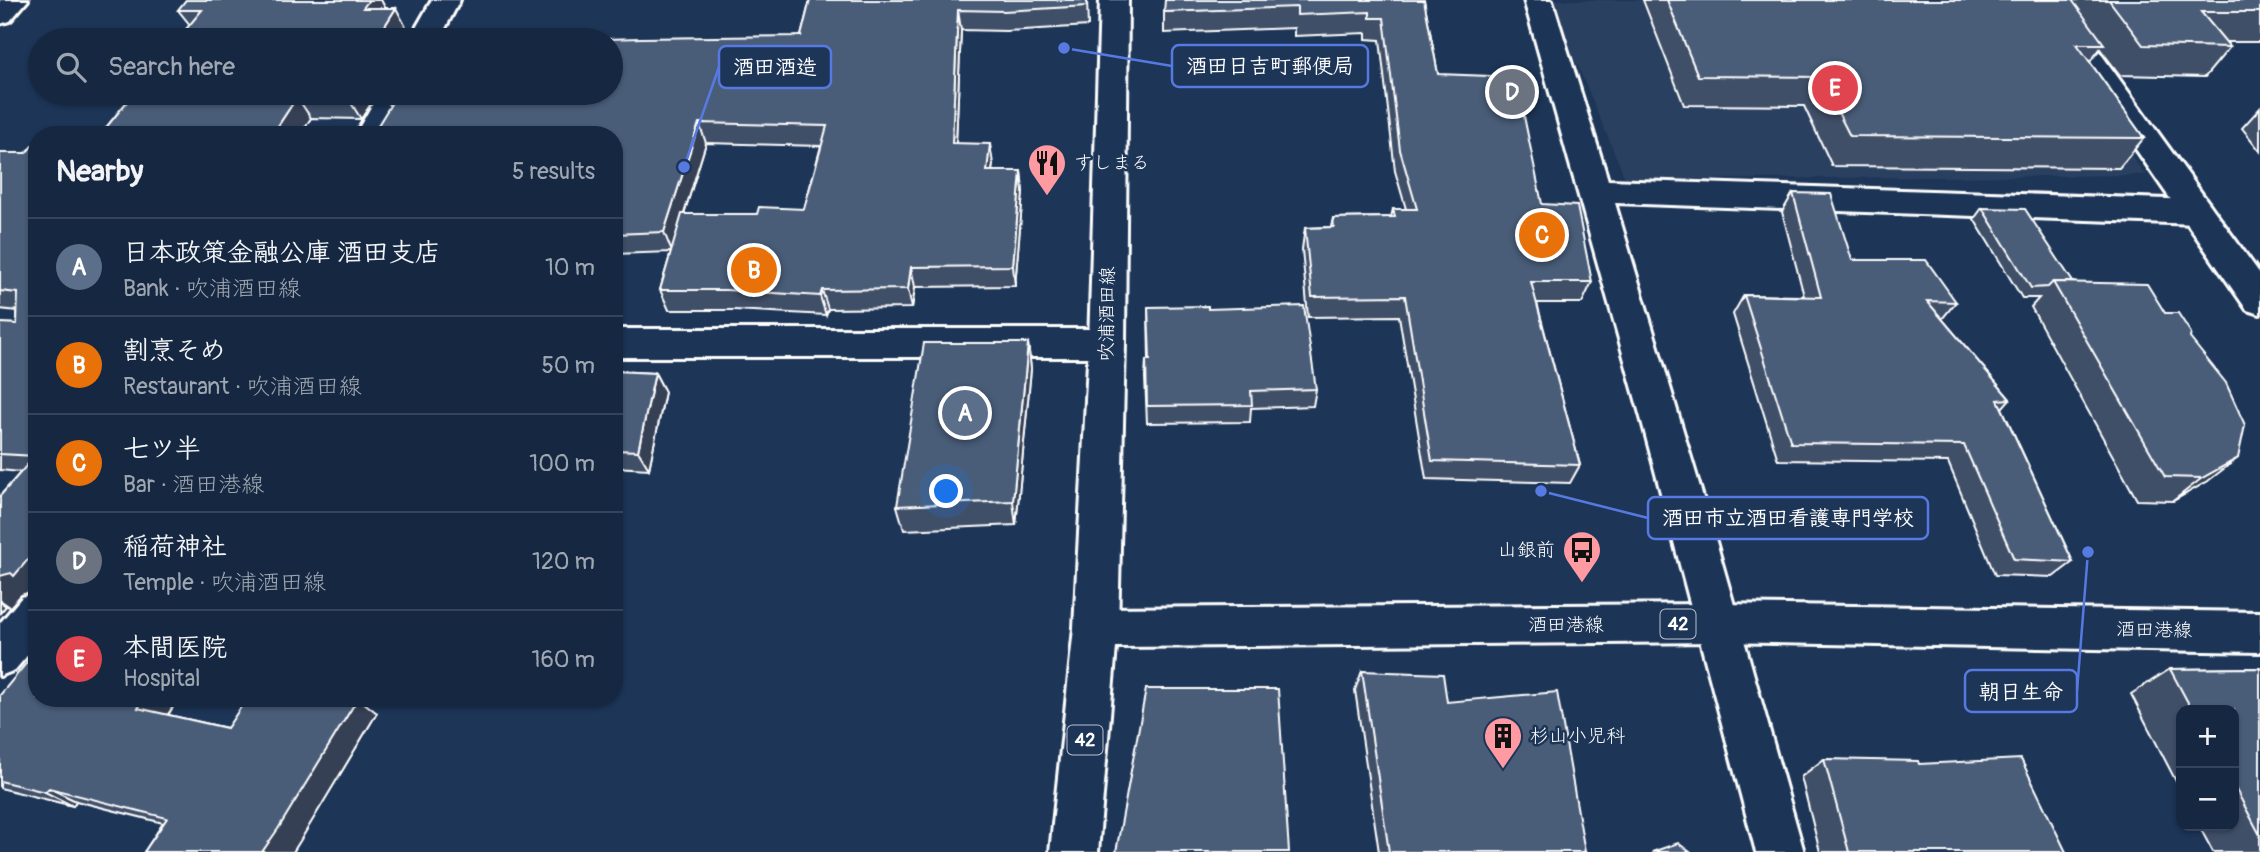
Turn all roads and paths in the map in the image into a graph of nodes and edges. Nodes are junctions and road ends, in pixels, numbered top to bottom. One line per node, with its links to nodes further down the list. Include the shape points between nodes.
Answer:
1 (14, 0): 6 (street)
2 (446, 0): 7 (street)
3 (1114, 0): 14 (street, 吹浦酒田線)
4 (1538, 0): 10 (street)
5 (2047, 0): 11 (street)
6 (0, 15)
7 (431, 28)
8 (387, 105): 9 (street)
9 (376, 126)
10 (1596, 191): 11 (street); 16 (street)
11 (2197, 212): 12 (street)
12 (2260, 301)
13 (623, 343): 14 (street)
14 (1107, 343): 17 (street, 吹浦酒田線)
15 (28, 622): 19 (street)
16 (1719, 623): 17 (street, 酒田港線 / 42); 18 (street, 酒田港線 / 42); 21 (street)
17 (1096, 628): 20 (street, 42)
18 (2260, 632)
19 (0, 656)
20 (1073, 852)
21 (1780, 852)

